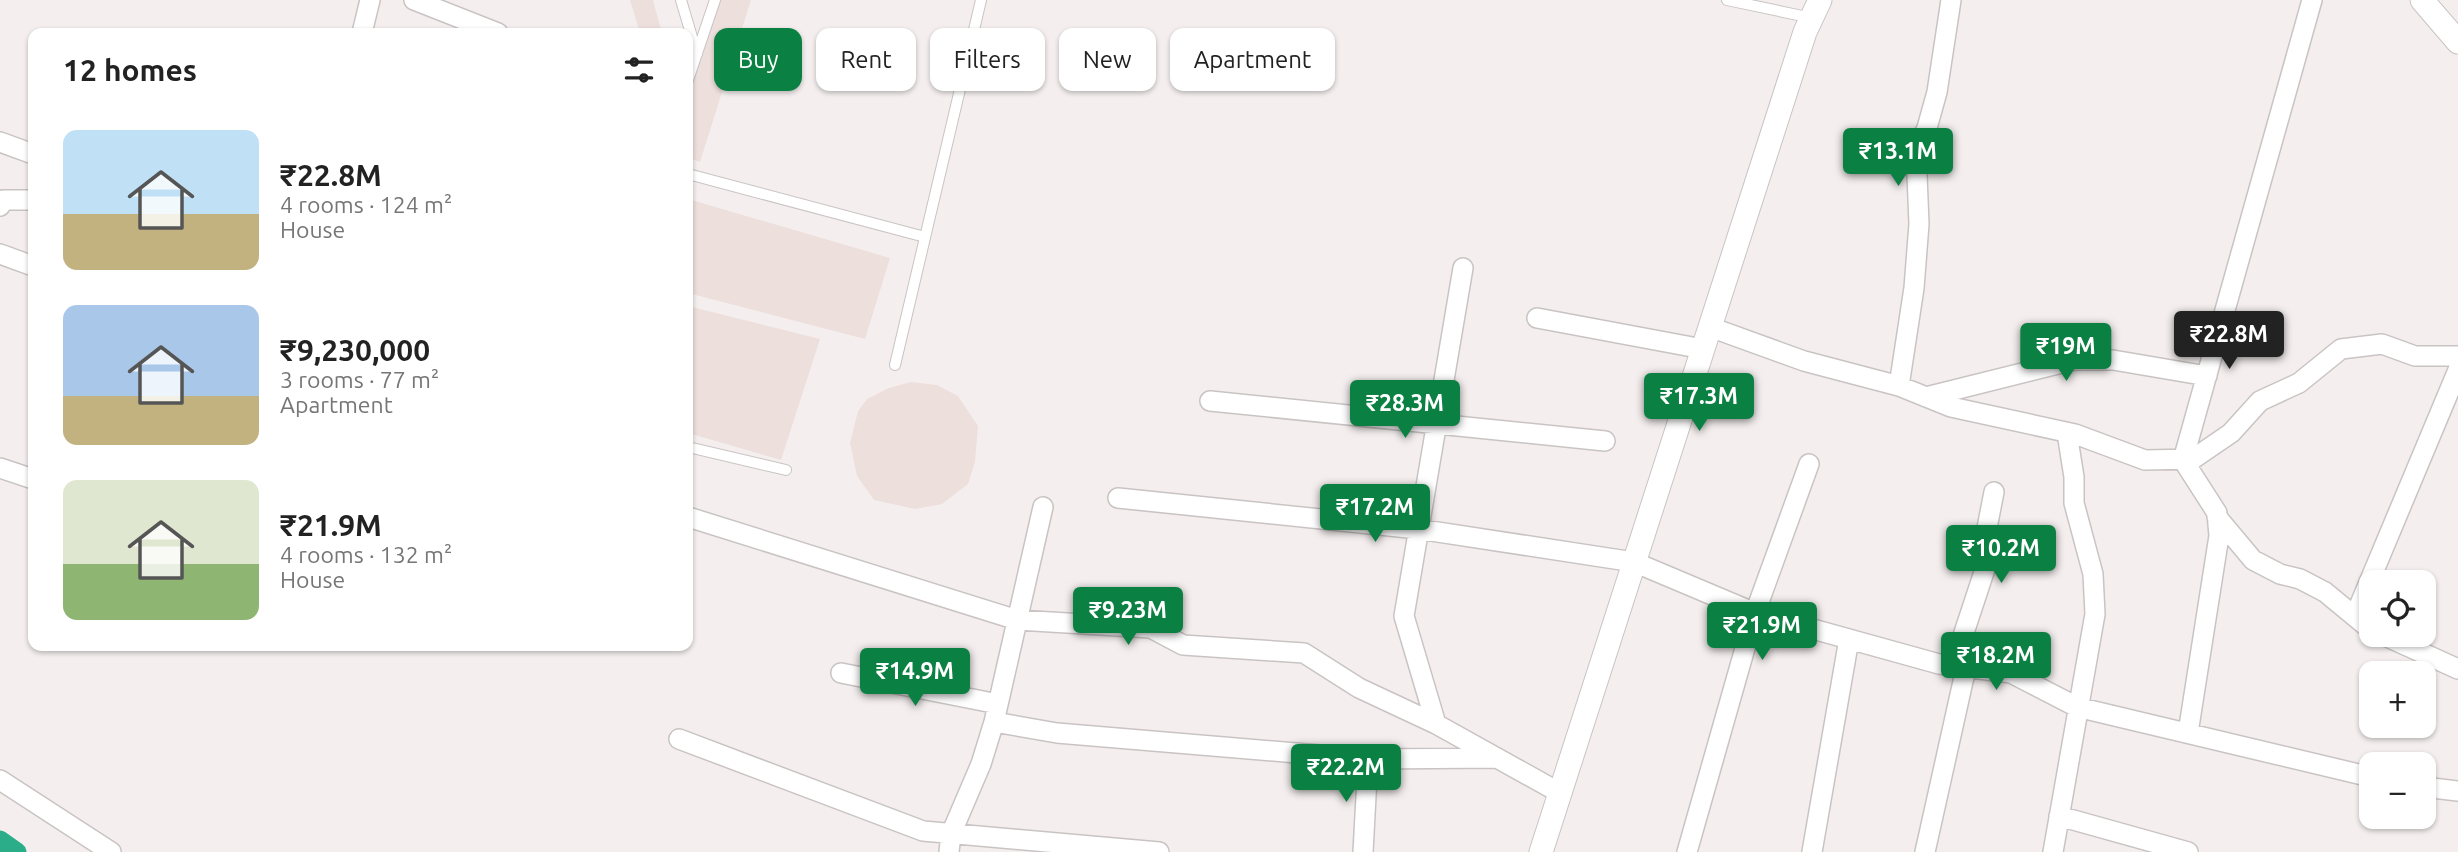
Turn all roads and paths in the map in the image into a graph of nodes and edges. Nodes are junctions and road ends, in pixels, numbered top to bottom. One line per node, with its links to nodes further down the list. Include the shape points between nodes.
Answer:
1 (370, 0): 11 (street)
2 (414, 0): 12 (street)
3 (681, 0): 13 (lane)
4 (715, 0): 16 (lane)
5 (981, 0): 23 (lane)
6 (1727, 0): 10 (lane)
7 (1951, 0): 34 (street, via 1937,92 1916,151 1919,224)
8 (2312, 0): 33 (street)
9 (2422, 0): 15 (street)
10 (1816, 9): 28 (street)
11 (363, 28)
12 (485, 28)
13 (689, 28)
14 (693, 40): 16 (lane)
15 (2458, 42)
16 (697, 54): 17 (lane)
17 (693, 66)
18 (0, 142): 19 (street)
19 (28, 151)
20 (693, 175): 23 (lane)
21 (28, 200): 22 (street, via 3,200)
22 (0, 206)
23 (925, 237): 31 (lane)
24 (0, 254): 25 (street)
25 (28, 264)
26 (1463, 268): 37 (street)
27 (1536, 318): 29 (street)
28 (1710, 327): 29 (street); 34 (street, via 1804,361)
29 (1703, 349): 52 (street)
30 (2458, 356): 41 (street, via 2414,356 2382,344 2341,349 2299,383 2260,401 2231,433 2193,459)
31 (895, 365)
32 (2458, 370): 54 (street)
33 (2207, 376): 35 (street, via 2113,360 2074,360); 41 (street)
34 (1899, 386): 35 (street)
35 (1926, 397): 38 (street, via 1951,407)
36 (1210, 401): 37 (street)
37 (1436, 423): 39 (street); 51 (street)
38 (2067, 433): 41 (street, via 2145,460); 62 (street, via 2074,503 2093,574 2095,614)
39 (1605, 441)
40 (693, 448): 44 (lane)
41 (2183, 460): 49 (street)
42 (1809, 464): 53 (street)
43 (0, 468): 45 (street)
44 (786, 470)
45 (28, 477)
46 (1994, 492): 59 (street, via 1986,533 1986,566)
47 (1118, 498): 51 (street)
48 (1043, 507): 55 (street)
49 (2217, 517): 54 (street, via 2253,560 2325,592); 65 (street, via 2213,586)
50 (693, 519): 55 (street)
51 (1418, 529): 52 (street); 64 (street, via 1404,616)
52 (1634, 562): 53 (street); 73 (street)
53 (1755, 613): 57 (street); 80 (street)
54 (2355, 616): 56 (street)
55 (1017, 620): 63 (street); 64 (street, via 1151,628 1183,645 1304,653 1359,688)
56 (2359, 620)
57 (1849, 639): 59 (street); 81 (street)
58 (2410, 647): 60 (street)
59 (1960, 667): 62 (street, via 2011,673); 82 (street)
60 (2458, 669)
61 (841, 673): 63 (street)
62 (2077, 707): 65 (street); 74 (street)
63 (995, 713): 68 (street, via 1057,733); 75 (street)
64 (1436, 724): 67 (street)
65 (2188, 733): 69 (street)
66 (679, 739): 75 (street)
67 (1498, 758): 68 (street); 73 (street)
68 (1368, 759): 78 (street)
69 (2359, 774)
70 (0, 780): 76 (street)
71 (2436, 788): 72 (street)
72 (2458, 791)
73 (1560, 793): 79 (street)
74 (2059, 816): 83 (street); 84 (street)
75 (950, 843): 77 (street)
76 (111, 852)
77 (1159, 852)
78 (1363, 852)
79 (1541, 852)
80 (1687, 852)
81 (1812, 852)
82 (1925, 852)
83 (2053, 852)
84 (2188, 852)

